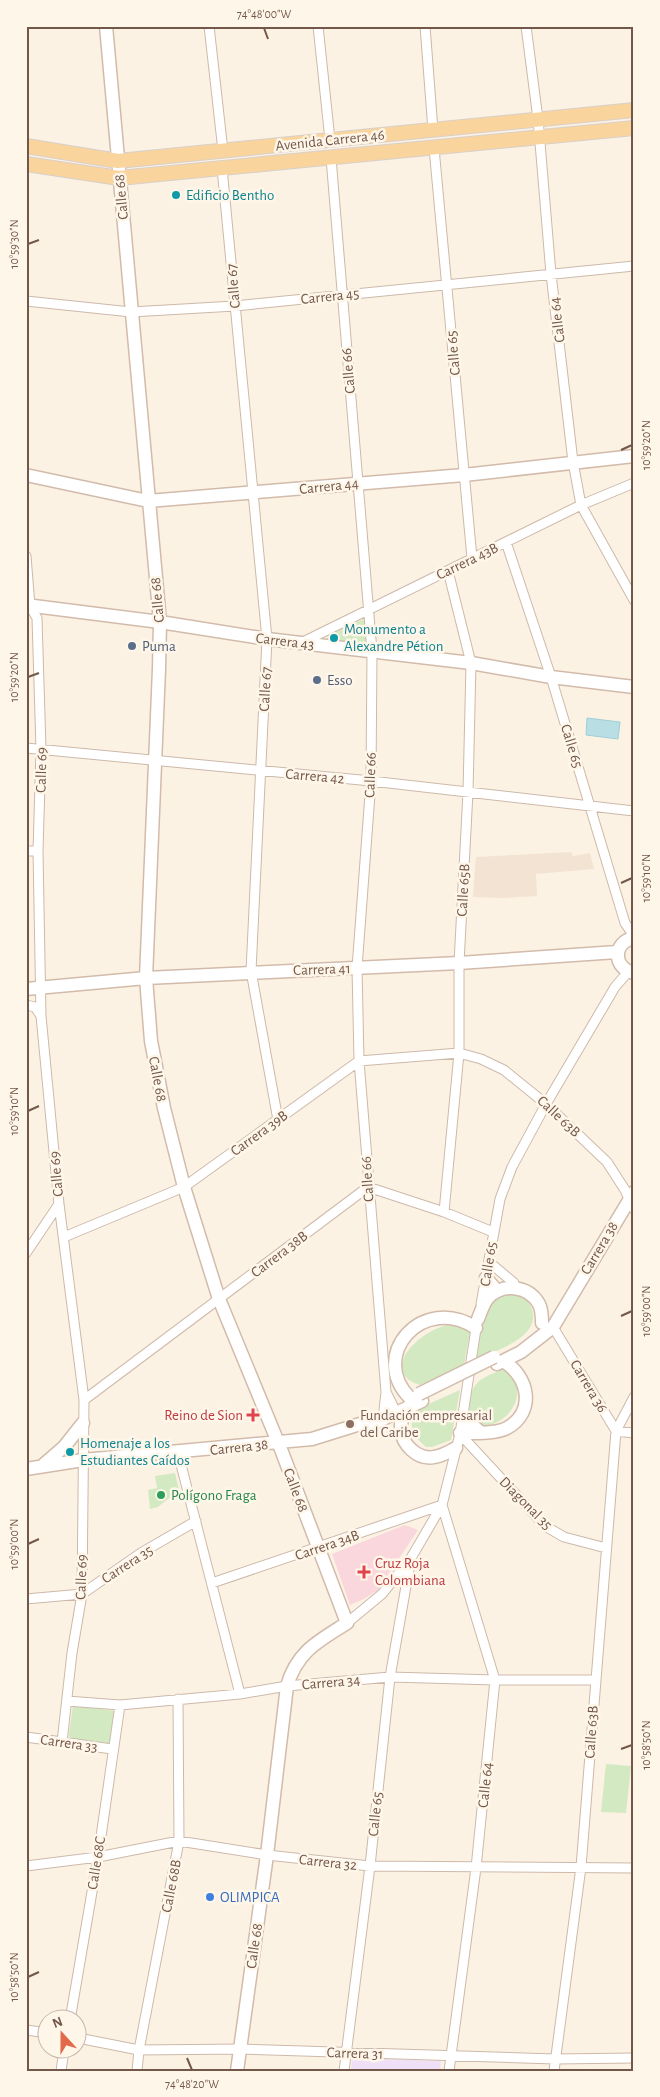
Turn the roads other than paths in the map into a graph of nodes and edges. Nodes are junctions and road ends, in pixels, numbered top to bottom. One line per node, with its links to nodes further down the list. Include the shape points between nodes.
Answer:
1 (106, 26): 16 (street, Calle 68)
2 (209, 26): 14 (street)
3 (318, 26): 11 (street)
4 (425, 26): 9 (street)
5 (526, 26): 7 (street, Calle 64)
6 (634, 110): 7 (main road, Avenida Carrera 46)
7 (538, 119): 9 (main road, Avenida Carrera 46); 10 (street, Calle 64)
8 (634, 128): 10 (main road, Avenida Carrera 46)
9 (433, 130): 11 (main road, Avenida Carrera 46)
10 (539, 138): 13 (main road, Avenida Carrera 46); 21 (street, Calle 64)
11 (330, 140): 14 (main road, Avenida Carrera 46)
12 (26, 146): 16 (main road, Avenida Carrera 46)
13 (434, 148): 15 (main road, Avenida Carrera 46); 22 (street, Calle 65)
14 (223, 151): 16 (main road, Avenida Carrera 46)
15 (330, 158): 18 (main road, Avenida Carrera 46); 23 (street, Calle 66)
16 (118, 161): 19 (street, Calle 68)
17 (26, 164): 19 (main road, Avenida Carrera 46)
18 (222, 168): 19 (main road, Avenida Carrera 46); 25 (street, Calle 67)
19 (119, 178): 26 (street, Calle 68)
20 (634, 266): 21 (street, Carrera 45)
21 (551, 274): 22 (street, Carrera 45); 28 (street, Calle 64)
22 (447, 285): 23 (street, Carrera 45); 30 (street, Calle 65)
23 (342, 295): 25 (street, Carrera 45); 31 (street, Calle 66)
24 (26, 301): 26 (street, Carrera 45)
25 (235, 306): 26 (street, Carrera 45); 33 (street, Calle 67)
26 (131, 312): 34 (street, Calle 68)
27 (634, 456): 28 (street, Carrera 44)
28 (573, 462): 30 (street, Carrera 44); 35 (street, Calle 64)
29 (26, 475): 34 (street, Carrera 44)
30 (464, 475): 31 (street, Carrera 44); 38 (street, Calle 65)
31 (358, 483): 33 (street, Carrera 44); 42 (street, Calle 66)
32 (634, 483): 35 (street, Carrera 43B)
33 (253, 493): 34 (street, Carrera 44); 44 (street, Calle 67)
34 (148, 501): 43 (street, Calle 68)
35 (580, 505): 36 (street, Carrera 43B); 40 (street, Calle 64)
36 (506, 542): 38 (street, Carrera 43B); 48 (street, Calle 65)
37 (26, 556): 41 (street, Calle 69)
38 (472, 558): 39 (street, Carrera 43B)
39 (448, 570): 42 (street, Carrera 43B); 47 (street, Calle 65B)
40 (634, 600)
41 (27, 608): 43 (street, Carrera 43); 51 (street, Calle 69, via 37,618)
42 (369, 609): 45 (street, Carrera 43B); 46 (street, Calle 66)
43 (160, 622): 44 (street, Carrera 43); 52 (street, Calle 68)
44 (267, 639): 45 (street, Carrera 43); 53 (street, Calle 67)
45 (303, 642): 46 (street, Carrera 43)
46 (372, 651): 47 (street, Carrera 43); 54 (street, Calle 66)
47 (471, 663): 48 (street, Carrera 43); 55 (street, Calle 65B)
48 (551, 678): 49 (street, Carrera 43); 56 (street, Calle 65)
49 (634, 687)
50 (26, 748): 51 (street, Carrera 42)
51 (42, 749): 52 (street, Carrera 42); 59 (street, Calle 69)
52 (156, 760): 53 (street, Carrera 42); 66 (street, Calle 68)
53 (260, 771): 54 (street, Carrera 42); 65 (street, Calle 67)
54 (371, 782): 55 (street, Carrera 42); 64 (street, Calle 66)
55 (468, 792): 56 (street, Carrera 42); 62 (street, Calle 65B)
56 (591, 807): 57 (street, Carrera 42); 60 (street, Calle 65)
57 (634, 811)
58 (26, 851): 59 (street)
59 (38, 851): 68 (street, Calle 69)
60 (625, 923): 61 (street, Calle 65); 63 (street, Calle 65)
61 (634, 937): 63 (street, Carrera 41)
62 (459, 963): 63 (street, Carrera 41); 64 (street, Carrera 41); 71 (street, Calle 65B)
63 (627, 965): 73 (street, Calle 65)
64 (357, 968): 65 (street, Carrera 41); 72 (street, Calle 66)
65 (251, 972): 66 (street, Carrera 41); 74 (street, Calle 67)
66 (146, 978): 68 (street, Carrera 41); 75 (street, Calle 68, via 151,1041)
67 (26, 989): 68 (street, Carrera 41)
68 (40, 989): 70 (street, Calle 69)
69 (26, 1005): 70 (street, via 38,1010)
70 (41, 1016): 78 (street, Calle 69)
71 (459, 1053): 72 (street); 73 (street, Calle 63B, via 504,1070); 79 (street, Calle 65B)
72 (359, 1061): 74 (street, Carrera 39B); 76 (street, Calle 66)
73 (546, 1104): 77 (street, Calle 63B, via 607,1162); 81 (street, Calle 65, via 512,1167 500,1199)
74 (278, 1120): 75 (street, Carrera 39B)
75 (184, 1187): 82 (street, Carrera 39B); 88 (street, Calle 68)
76 (368, 1187): 79 (street); 88 (street, Carrera 38B); 95 (street, Calle 66)
77 (632, 1199): 90 (street, Carrera 38, via 565,1306)
78 (59, 1204): 80 (street); 82 (street, Calle 69)
79 (444, 1212): 81 (street)
80 (45, 1227): 82 (street, via 55,1227); 83 (street)
81 (493, 1232): 84 (street, Calle 65)
82 (63, 1234): 93 (street, Calle 69)
83 (26, 1253)
84 (488, 1262): 85 (street, Calle 65); 86 (street)
85 (486, 1278): 87 (street); 89 (street, Calle 65)
86 (514, 1283)
87 (497, 1291): 89 (street, via 488,1299); 90 (street, via 512,1288 527,1292 538,1304)
88 (219, 1300): 93 (street, Carrera 38B); 103 (street, Calle 68)
89 (477, 1324): 94 (street, via 444,1316 432,1318 412,1328 404,1337 396,1364 398,1381 403,1391); 96 (street, Calle 65)
90 (547, 1325): 91 (street, Carrera 38); 99 (street, Carrera 36)
91 (498, 1361): 94 (street, Carrera 38, bridge); 100 (street, via 518,1372 525,1388 524,1406 519,1417 506,1429)
92 (634, 1397): 99 (street, Calle 63B)
93 (84, 1400): 97 (street, Calle 69)
94 (415, 1400): 95 (street, Carrera 38); 98 (street, Carrera 38, via 372,1424); 104 (street, via 402,1417 401,1429 411,1450 433,1458)
95 (388, 1408): 98 (street, Carrera 38)
96 (462, 1418): 100 (street); 102 (street, Calle 65)
97 (83, 1423): 106 (street, Calle 69); 107 (street, via 64,1447)
98 (360, 1424): 103 (street, Carrera 38, via 312,1439)
99 (616, 1431): 101 (street); 112 (street, Calle 63B)
100 (479, 1432): 102 (street)
101 (634, 1433)
102 (460, 1434): 104 (street, Calle 65); 112 (street, Diagonal 35, via 545,1526 564,1537)
103 (278, 1443): 105 (street, Carrera 38); 111 (street, Calle 68)
104 (456, 1448): 109 (street, Calle 65)
105 (178, 1453): 106 (street, Carrera 38); 110 (street)
106 (83, 1460): 107 (street, Carrera 38); 115 (street, Calle 69)
107 (41, 1467): 108 (street, Carrera 38)
108 (26, 1469)
109 (442, 1505): 111 (street, Carrera 34B); 113 (street, Calle 65); 119 (street, Calle 64)
110 (196, 1521): 114 (street); 115 (street, Carrera 35, via 141,1553)
111 (318, 1548): 114 (street, Carrera 34B); 117 (street, Calle 68)
112 (606, 1548): 120 (street, Calle 63B)
113 (411, 1558): 117 (street, Calle 65, via 382,1594); 118 (street, Calle 65)
114 (212, 1583): 122 (street)
115 (82, 1594): 116 (street); 124 (street, Calle 69)
116 (26, 1598)
117 (348, 1624): 121 (street, Calle 68, via 310,1647 294,1666)
118 (390, 1677): 119 (street, Carrera 34); 121 (street, Carrera 34); 133 (street, Calle 65)
119 (495, 1680): 120 (street, Carrera 34); 135 (street, Calle 64)
120 (595, 1680): 134 (street, Calle 63B)
121 (287, 1686): 122 (street, Carrera 34); 130 (street, Calle 68)
122 (240, 1694): 123 (street, Carrera 34)
123 (178, 1699): 125 (street, Carrera 34); 129 (street, Calle 68B)
124 (68, 1700): 125 (street, Carrera 34); 127 (street, Calle 69)
125 (120, 1705): 128 (street, Calle 68C)
126 (26, 1737): 127 (street, Carrera 33)
127 (62, 1742): 128 (street, Carrera 33)
128 (112, 1749): 131 (street, Calle 68C)
129 (179, 1841): 130 (street, Carrera 32); 131 (street, Carrera 32); 140 (street, Calle 68B)
130 (268, 1855): 133 (street, Carrera 32); 139 (street, Calle 68)
131 (98, 1857): 132 (street, Carrera 32); 137 (street, Calle 68C)
132 (26, 1866)
133 (370, 1866): 135 (street, Carrera 32); 141 (street, Calle 65)
134 (581, 1867): 135 (street, Carrera 32); 136 (street, Carrera 32); 144 (street, Calle 63B)
135 (476, 1868): 142 (street, Calle 64)
136 (634, 1868)
137 (72, 2010)
138 (88, 2040): 140 (street, Carrera 31)
139 (240, 2049): 140 (street, Carrera 31); 141 (street, Carrera 31); 146 (street, Calle 68)
140 (140, 2050): 145 (street, Calle 68B)
141 (346, 2053): 142 (street, Carrera 31); 147 (street, Calle 65)
142 (451, 2056): 144 (street, Carrera 31); 148 (street, Calle 64)
143 (634, 2058): 144 (street, Carrera 31)
144 (555, 2059): 149 (street, Calle 63B)
145 (137, 2071)
146 (237, 2071)
147 (344, 2071)
148 (449, 2071)
149 (554, 2071)

